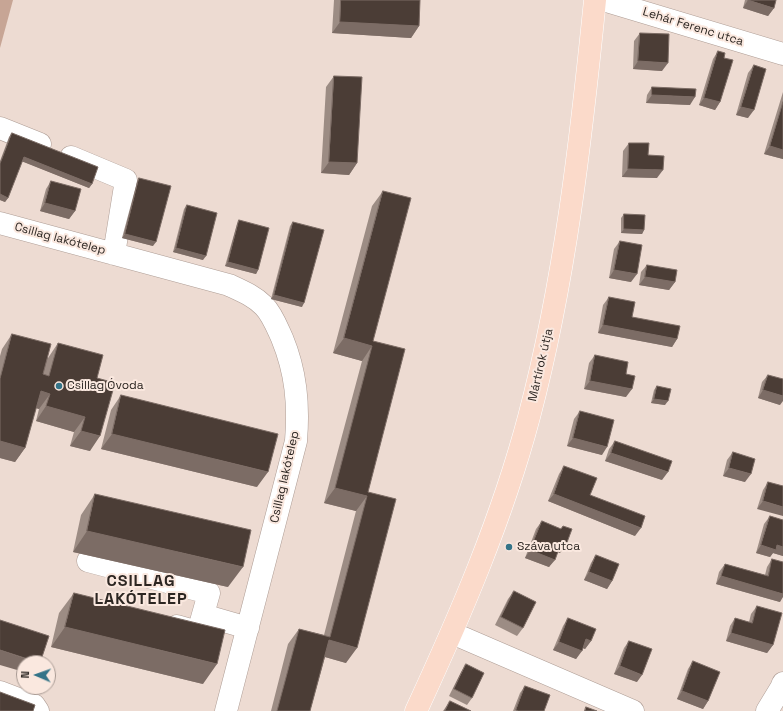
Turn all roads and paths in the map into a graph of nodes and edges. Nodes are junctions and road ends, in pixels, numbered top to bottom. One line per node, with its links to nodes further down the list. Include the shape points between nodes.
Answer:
1 (595, 0): 13 (main road, Mártírok útja, via 586,97 573,193 544,356 510,482 487,548)
2 (603, 0): 3 (street, Lehár Ferenc utca)
3 (783, 54)
4 (0, 128): 6 (street, via 126,180)
5 (0, 223): 6 (street, Csillag lakótelep)
6 (114, 254): 8 (street, Csillag lakótelep, via 229,285 254,297 264,306 276,324 292,366 298,410)
7 (273, 435): 8 (street)
8 (296, 441): 12 (street, Csillag lakótelep)
9 (88, 561): 10 (street, via 210,593)
10 (203, 615): 11 (street, via 198,632); 12 (street)
11 (161, 622)
12 (248, 628): 17 (street, Csillag lakótelep)
13 (452, 633): 18 (main road, Mártírok útja); 19 (street)
14 (783, 683): 20 (street)
15 (0, 692): 16 (street, via 34,705)
16 (38, 711)
17 (226, 711)
18 (416, 711)
19 (633, 711)
20 (767, 711)

